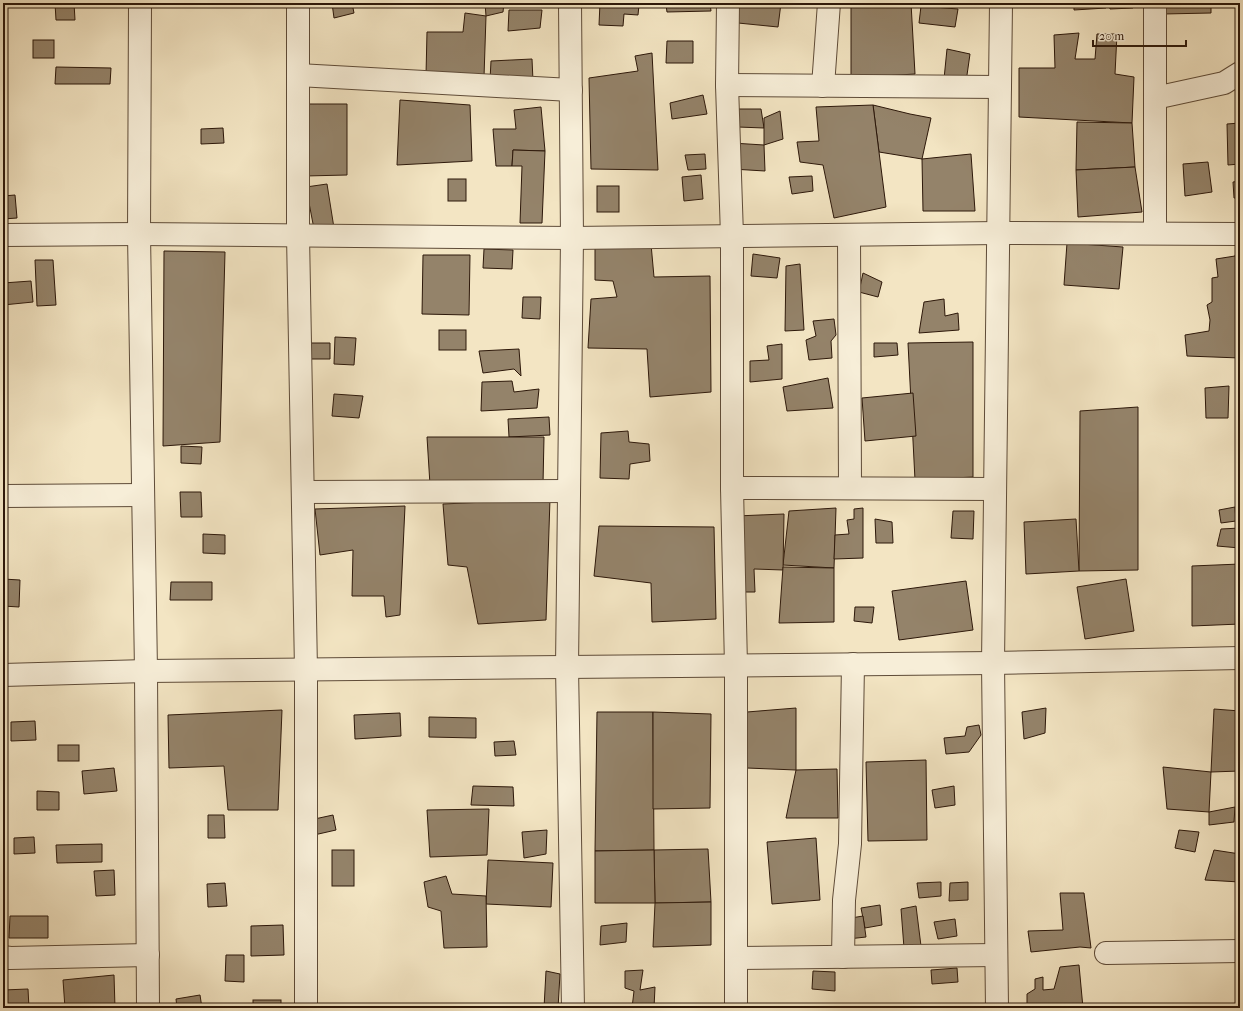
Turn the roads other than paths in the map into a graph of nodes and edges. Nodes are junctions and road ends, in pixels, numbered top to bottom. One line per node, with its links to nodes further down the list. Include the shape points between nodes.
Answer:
1 (140, 3): 17 (street)
2 (298, 3): 9 (street)
3 (570, 3): 13 (street)
4 (728, 3): 10 (street)
5 (829, 3): 11 (street)
6 (1001, 3): 12 (street)
7 (1155, 3): 14 (street)
8 (1240, 73): 14 (street, via 1224,82)
9 (298, 75): 13 (street); 20 (street)
10 (728, 85): 11 (street); 22 (street)
11 (823, 86): 12 (street)
12 (1000, 87): 15 (street)
13 (571, 90): 23 (street)
14 (1155, 98): 16 (street)
15 (999, 233): 16 (street); 21 (street); 26 (street)
16 (1155, 233): 18 (street)
17 (139, 234): 19 (street); 20 (street); 29 (street)
18 (1240, 234)
19 (3, 235)
20 (298, 235): 23 (street); 28 (street)
21 (849, 235): 22 (street); 25 (street)
22 (732, 236): 23 (street); 24 (street)
23 (572, 238): 27 (street)
24 (732, 488): 25 (street); 34 (street)
25 (850, 488): 26 (street)
26 (996, 489): 32 (street)
27 (569, 491): 28 (street); 35 (street)
28 (303, 492): 36 (street)
29 (143, 495): 30 (street); 37 (street)
30 (3, 496)
31 (1240, 658): 32 (street)
32 (993, 663): 33 (street); 42 (street)
33 (853, 664): 34 (street); 43 (street, via 850,844 844,900)
34 (736, 666): 35 (street); 45 (street)
35 (567, 667): 36 (street); 48 (street)
36 (306, 670): 37 (street); 47 (street)
37 (146, 671): 38 (street); 41 (street)
38 (3, 675)
39 (1240, 951): 40 (street)
40 (1106, 953)
41 (148, 955): 44 (street); 46 (street)
42 (996, 955): 43 (street); 50 (street)
43 (843, 956): 45 (street)
44 (3, 957)
45 (736, 958): 49 (street)
46 (148, 1008)
47 (306, 1008)
48 (573, 1008)
49 (736, 1008)
50 (997, 1008)

